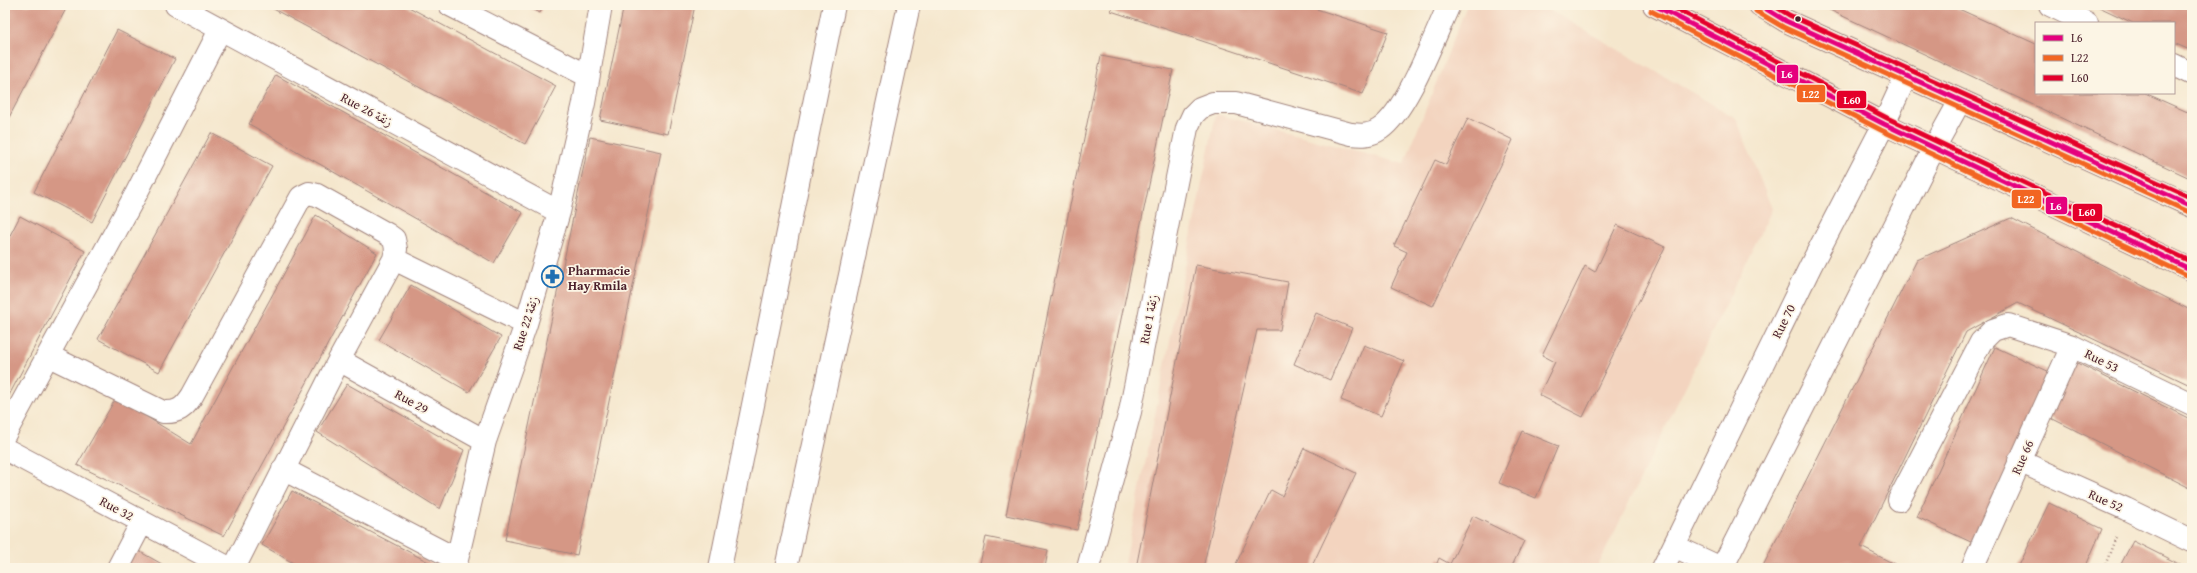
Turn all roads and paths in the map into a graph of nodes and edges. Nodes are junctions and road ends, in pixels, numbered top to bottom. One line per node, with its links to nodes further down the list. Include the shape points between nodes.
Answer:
1 (176, 5): 11 (main road, Rue 26 زنقة)
2 (450, 5): 14 (main road)
3 (601, 5): 14 (main road, Rue 22 زنقة)
4 (834, 5): 41 (main road)
5 (909, 5): 42 (main road)
6 (1449, 5): 43 (main road, Rue 1 زنقة, via 1402,105 1391,120 1379,130 1367,135 1351,134 1236,103 1213,103 1200,108 1193,115 1187,128 1130,412)
7 (1760, 5): 15 (main road, via 1786,21)
8 (2050, 5): 10 (main road)
9 (1660, 6): 17 (main road)
10 (2085, 22)
11 (220, 30): 20 (main road, Rue 26 زنقة); 25 (main road)
12 (2175, 66): 13 (main road)
13 (2192, 74)
14 (588, 76): 20 (main road, Rue 22 زنقة)
15 (1906, 76): 16 (main road); 17 (main road, Rue 70)
16 (1960, 101): 18 (main road); 19 (main road)
17 (1884, 124): 18 (main road); 36 (main road, Rue 70, via 1811,265)
18 (1934, 148): 22 (main road); 45 (main road)
19 (2192, 206)
20 (559, 212): 23 (main road, Rue 22 زنقة)
21 (394, 259): 23 (main road); 25 (main road, via 394,239 387,234 317,195 309,193 301,197 192,396 183,409 173,413 162,412); 26 (main road)
22 (2192, 270)
23 (526, 324): 29 (main road, Rue 22 زنقة)
24 (2072, 346): 27 (main road, Rue 53); 31 (main road, Rue 66); 33 (main road, Rue 53, via 2008,325 1993,330 1981,342)
25 (49, 356): 28 (main road)
26 (339, 360): 29 (main road, Rue 29); 32 (main road)
27 (2192, 404)
28 (5, 434)
29 (486, 442): 37 (main road, Rue 22 زنقة)
30 (5, 449): 34 (main road, Rue 32)
31 (2020, 461): 35 (main road, Rue 52); 46 (main road, Rue 66)
32 (283, 469): 37 (main road); 40 (main road)
33 (1899, 500)
34 (142, 522): 38 (main road); 39 (main road, Rue 32)
35 (2192, 541)
36 (1674, 546): 44 (main road, Rue 70); 45 (main road)
37 (456, 563)
38 (118, 568)
39 (228, 568)
40 (234, 568)
41 (720, 568)
42 (786, 568)
43 (1088, 568)
44 (1663, 568)
45 (1722, 568)
46 (1972, 568)

